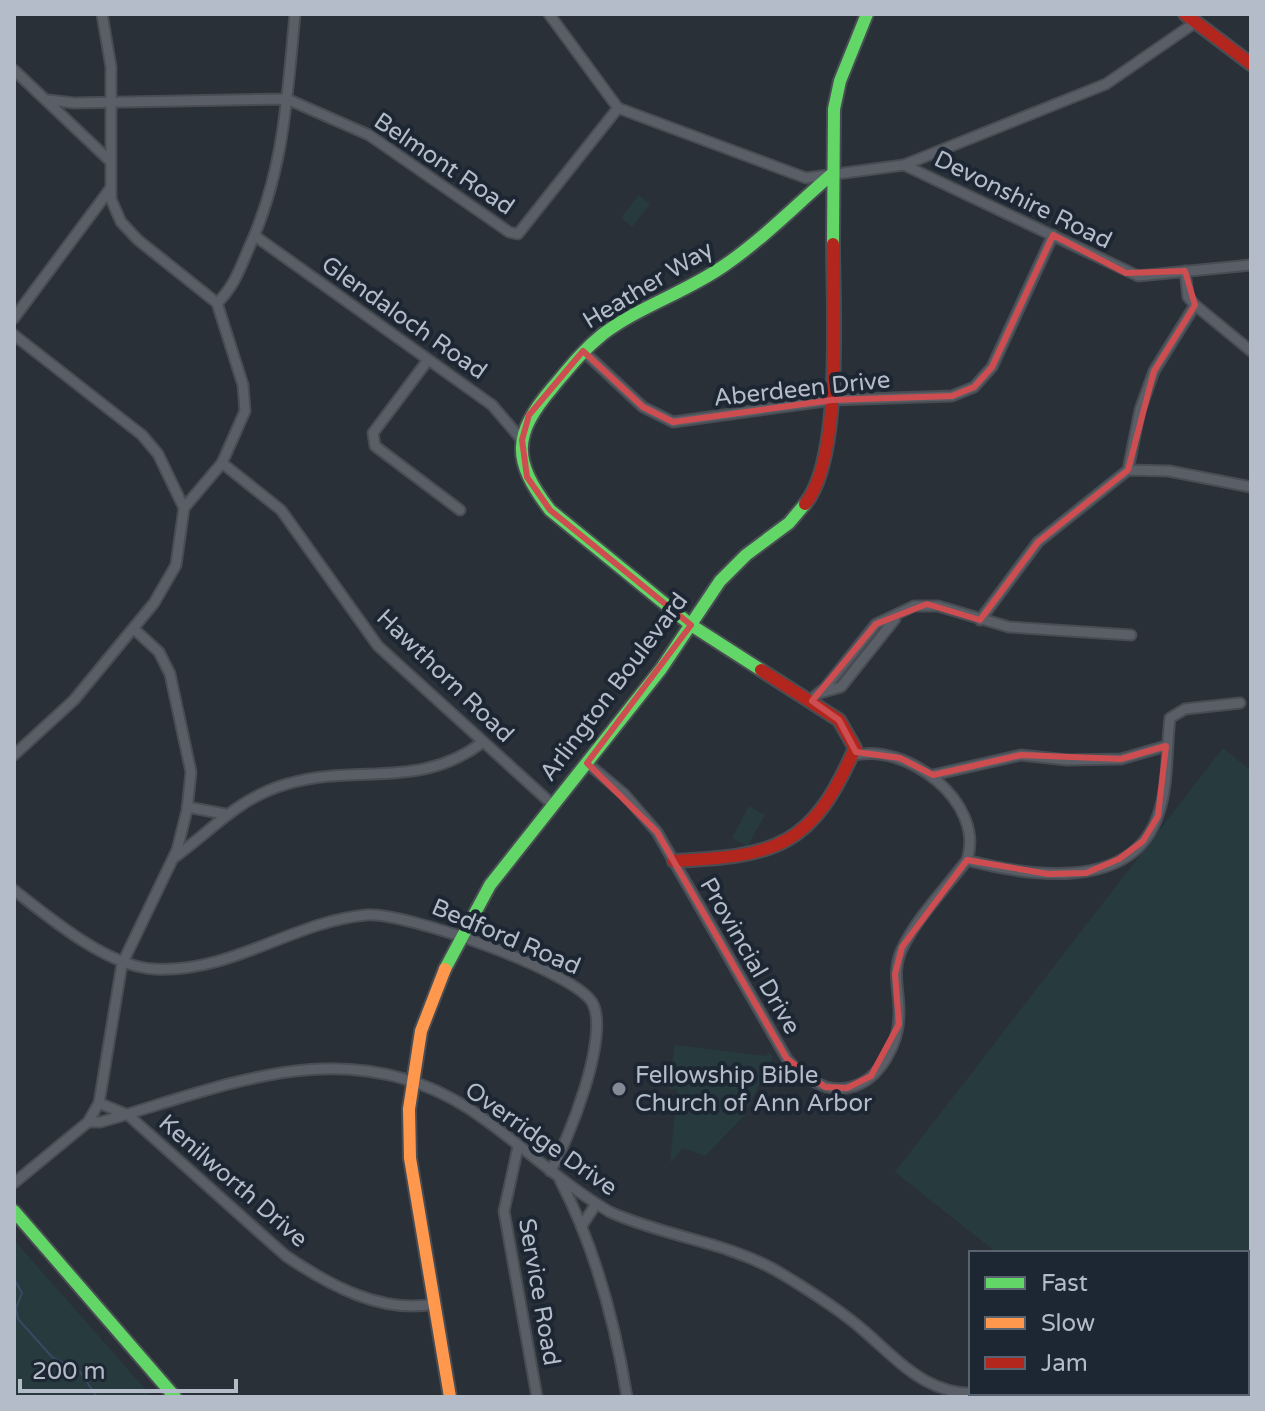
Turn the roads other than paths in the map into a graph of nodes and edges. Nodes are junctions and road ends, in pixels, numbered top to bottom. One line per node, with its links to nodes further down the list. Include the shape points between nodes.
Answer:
1 (102, 14): 10 (street)
2 (295, 14): 8 (street)
3 (549, 14): 11 (street)
4 (867, 14): 14 (street, Arlington Boulevard, via 836,95)
5 (1191, 18): 6 (street); 13 (street, via 1106,84)
6 (1251, 64)
7 (14, 70): 9 (street)
8 (287, 99): 10 (street, Belmont Road); 11 (street, Belmont Road, via 369,135 518,234); 17 (street, via 280,159)
9 (48, 100): 10 (street, Belmont Road); 12 (street)
10 (112, 103): 12 (street)
11 (618, 108): 14 (street, Devonshire Road, via 806,178)
12 (109, 160): 15 (street)
13 (904, 165): 14 (street, Devonshire Road); 16 (street, Devonshire Road)
14 (832, 174): 24 (street, Heather Way, via 725,265 606,332); 27 (street, Arlington Boulevard)
15 (110, 189): 20 (street, via 121,222); 22 (street)
16 (1053, 235): 19 (street, Devonshire Road, via 1126,273); 27 (street, Aberdeen Drive, via 1002,350 974,387 952,396)
17 (255, 236): 20 (street, via 228,293); 26 (street, Glendaloch Road)
18 (1251, 265): 19 (street, Devonshire Road)
19 (1185, 271): 21 (street, via 1188,297)
20 (217, 303): 29 (street, via 243,385 245,411)
21 (1195, 305): 25 (street); 30 (street, via 1154,371)
22 (14, 318)
23 (14, 335): 32 (street, via 142,435 158,454)
24 (583, 351): 27 (street, Aberdeen Drive, via 643,407 673,422); 28 (street, Heather Way, via 529,415)
25 (1251, 351)
26 (428, 360): 28 (street, Glendaloch Road, via 492,405); 33 (street, via 373,439 375,446)
27 (832, 400): 35 (street, Arlington Boulevard, via 826,452 810,498 789,523 732,567)
28 (522, 440): 35 (street, via 527,477 550,510)
29 (222, 463): 32 (street); 40 (street, Hawthorn Road, via 281,510 378,646)
30 (1128, 470): 31 (street, via 1169,471); 34 (street, via 1038,542)
31 (1251, 487)
32 (184, 508): 36 (street, via 176,565)
33 (460, 510)
34 (980, 620): 37 (street, via 1009,627); 38 (street, via 927,604 876,624)
35 (691, 625): 38 (street, via 789,691); 44 (street, Arlington Boulevard)
36 (134, 629): 42 (street, via 74,700); 47 (street, via 159,652 170,674 191,772)
37 (1131, 635)
38 (815, 696): 43 (street, via 844,727 855,748)
39 (1240, 703): 41 (street, via 1177,712 1170,718)
40 (483, 742): 46 (street, Hawthorn Road); 48 (street, via 436,769 293,782)
41 (1166, 746): 45 (street, via 1121,759 1021,755); 50 (street, via 1158,816 1143,841 1119,859 1086,873 1048,874)
42 (14, 755)
43 (851, 756): 45 (street, via 900,758); 51 (street, via 831,799 798,838 734,859)
44 (587, 763): 46 (street, Arlington Boulevard); 51 (street, Provincial Drive, via 642,812)
45 (933, 775): 50 (street, via 969,829 972,846)
46 (553, 805): 53 (street, Arlington Boulevard, via 490,885)
47 (187, 807): 48 (street); 49 (street)
48 (225, 814): 49 (street)
49 (172, 859): 54 (street)
50 (967, 860): 51 (street, Provincial Drive, via 902,947 895,974 899,1024 886,1059 863,1082 847,1088 825,1087 787,1059)
51 (674, 861)
52 (16, 897): 54 (street, Bedford Road)
53 (461, 937): 54 (street, Bedford Road, via 424,922 368,914 336,920 214,964 154,969); 55 (street, Arlington Boulevard, via 431,1000); 60 (street, Bedford Road, via 565,980 594,1006 594,1043 581,1098 571,1135)
54 (122, 964): 56 (street)
55 (412, 1080): 57 (street, Overridge Drive, via 376,1069 293,1069); 59 (street, Overridge Drive, via 470,1110); 66 (street, Arlington Boulevard, via 410,1158)
56 (99, 1103): 57 (street, Kenilworth Drive); 58 (street)
57 (128, 1115): 58 (street, Overridge Drive); 66 (street, Kenilworth Drive, via 307,1270 392,1306)
58 (88, 1122): 62 (street)
59 (518, 1147): 60 (street, Overridge Drive); 70 (street, Service Road, via 504,1211)
60 (550, 1171): 61 (street, Overridge Drive)
61 (560, 1179): 63 (street, Overridge Drive); 65 (street)
62 (14, 1183)
63 (596, 1204): 65 (street); 67 (street, Overridge Drive, via 634,1223 771,1268 837,1310 924,1382)
64 (14, 1211): 68 (street)
65 (583, 1224): 71 (street, via 620,1352)
66 (434, 1304): 69 (street, Arlington Boulevard)
67 (969, 1393)
68 (175, 1397)
69 (450, 1397)
70 (537, 1397)
71 (627, 1397)

